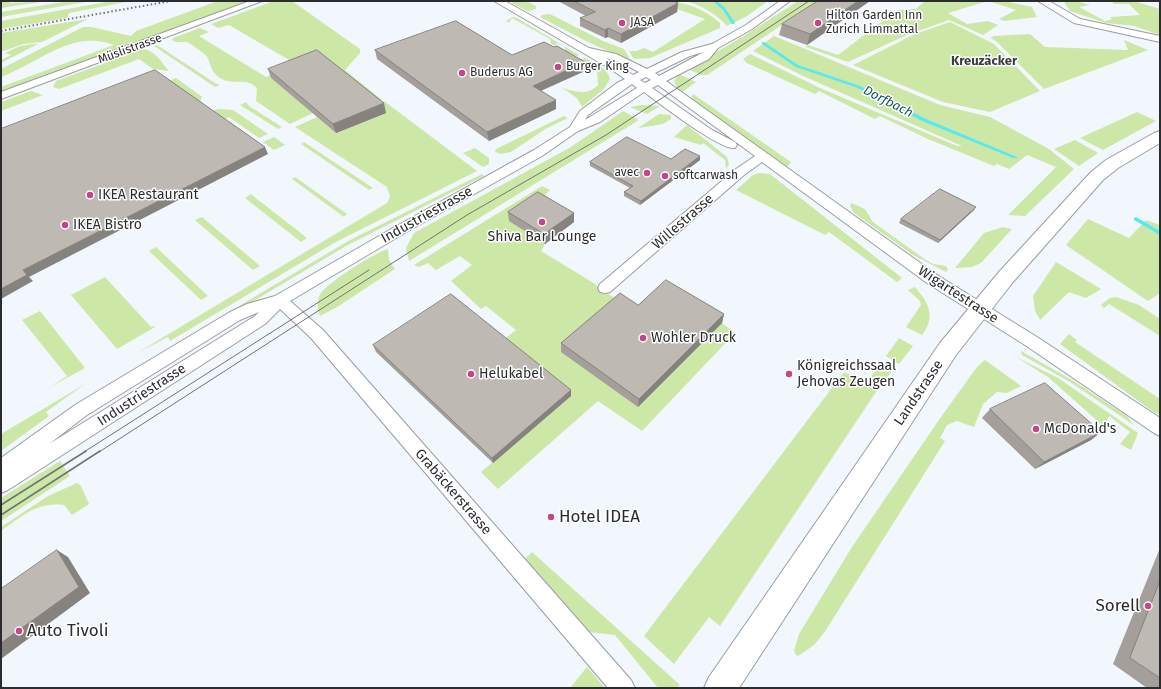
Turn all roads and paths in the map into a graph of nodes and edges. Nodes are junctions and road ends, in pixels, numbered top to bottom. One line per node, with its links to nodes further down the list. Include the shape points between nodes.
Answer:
1 (258, 1): 12 (street, Müslistrasse)
2 (498, 1): 7 (street)
3 (786, 1): 6 (street, Industriestrasse, via 749,27)
4 (1042, 1): 5 (street, via 1077,21)
5 (1160, 39)
6 (715, 46): 8 (street, Industriestrasse, via 686,54); 10 (street, Industriestrasse, via 705,57)
7 (588, 51): 8 (street, via 612,56); 9 (street)
8 (645, 73): 9 (street, Industriestrasse); 10 (street)
9 (632, 79): 11 (street); 15 (street, Industriestrasse, via 584,113)
10 (657, 81): 11 (street, Industriestrasse); 17 (street, via 728,132 751,145)
11 (645, 87): 13 (street, Industriestrasse); 14 (street)
12 (1, 96)
13 (617, 106): 14 (street, via 649,100); 15 (street, Industriestrasse, via 596,120)
14 (672, 106): 17 (street, via 740,150)
15 (574, 129): 19 (street, Industriestrasse, via 532,156)
16 (1160, 136): 20 (main road, Landstrasse, via 1112,164 1097,176)
17 (762, 156): 18 (street, Willestrasse); 20 (street, Wigartestrasse, via 899,257)
18 (605, 288)
19 (280, 300): 22 (street, Industriestrasse, via 235,316 116,388 64,422); 23 (street, Industriestrasse, via 260,320); 24 (street, Grabäckerstrasse, via 317,334)
20 (979, 309): 21 (street, Wigartestrasse); 25 (main road, Landstrasse, via 948,349)
21 (1160, 428)
22 (1, 469)
23 (1, 484)
24 (622, 688)
25 (720, 688)

